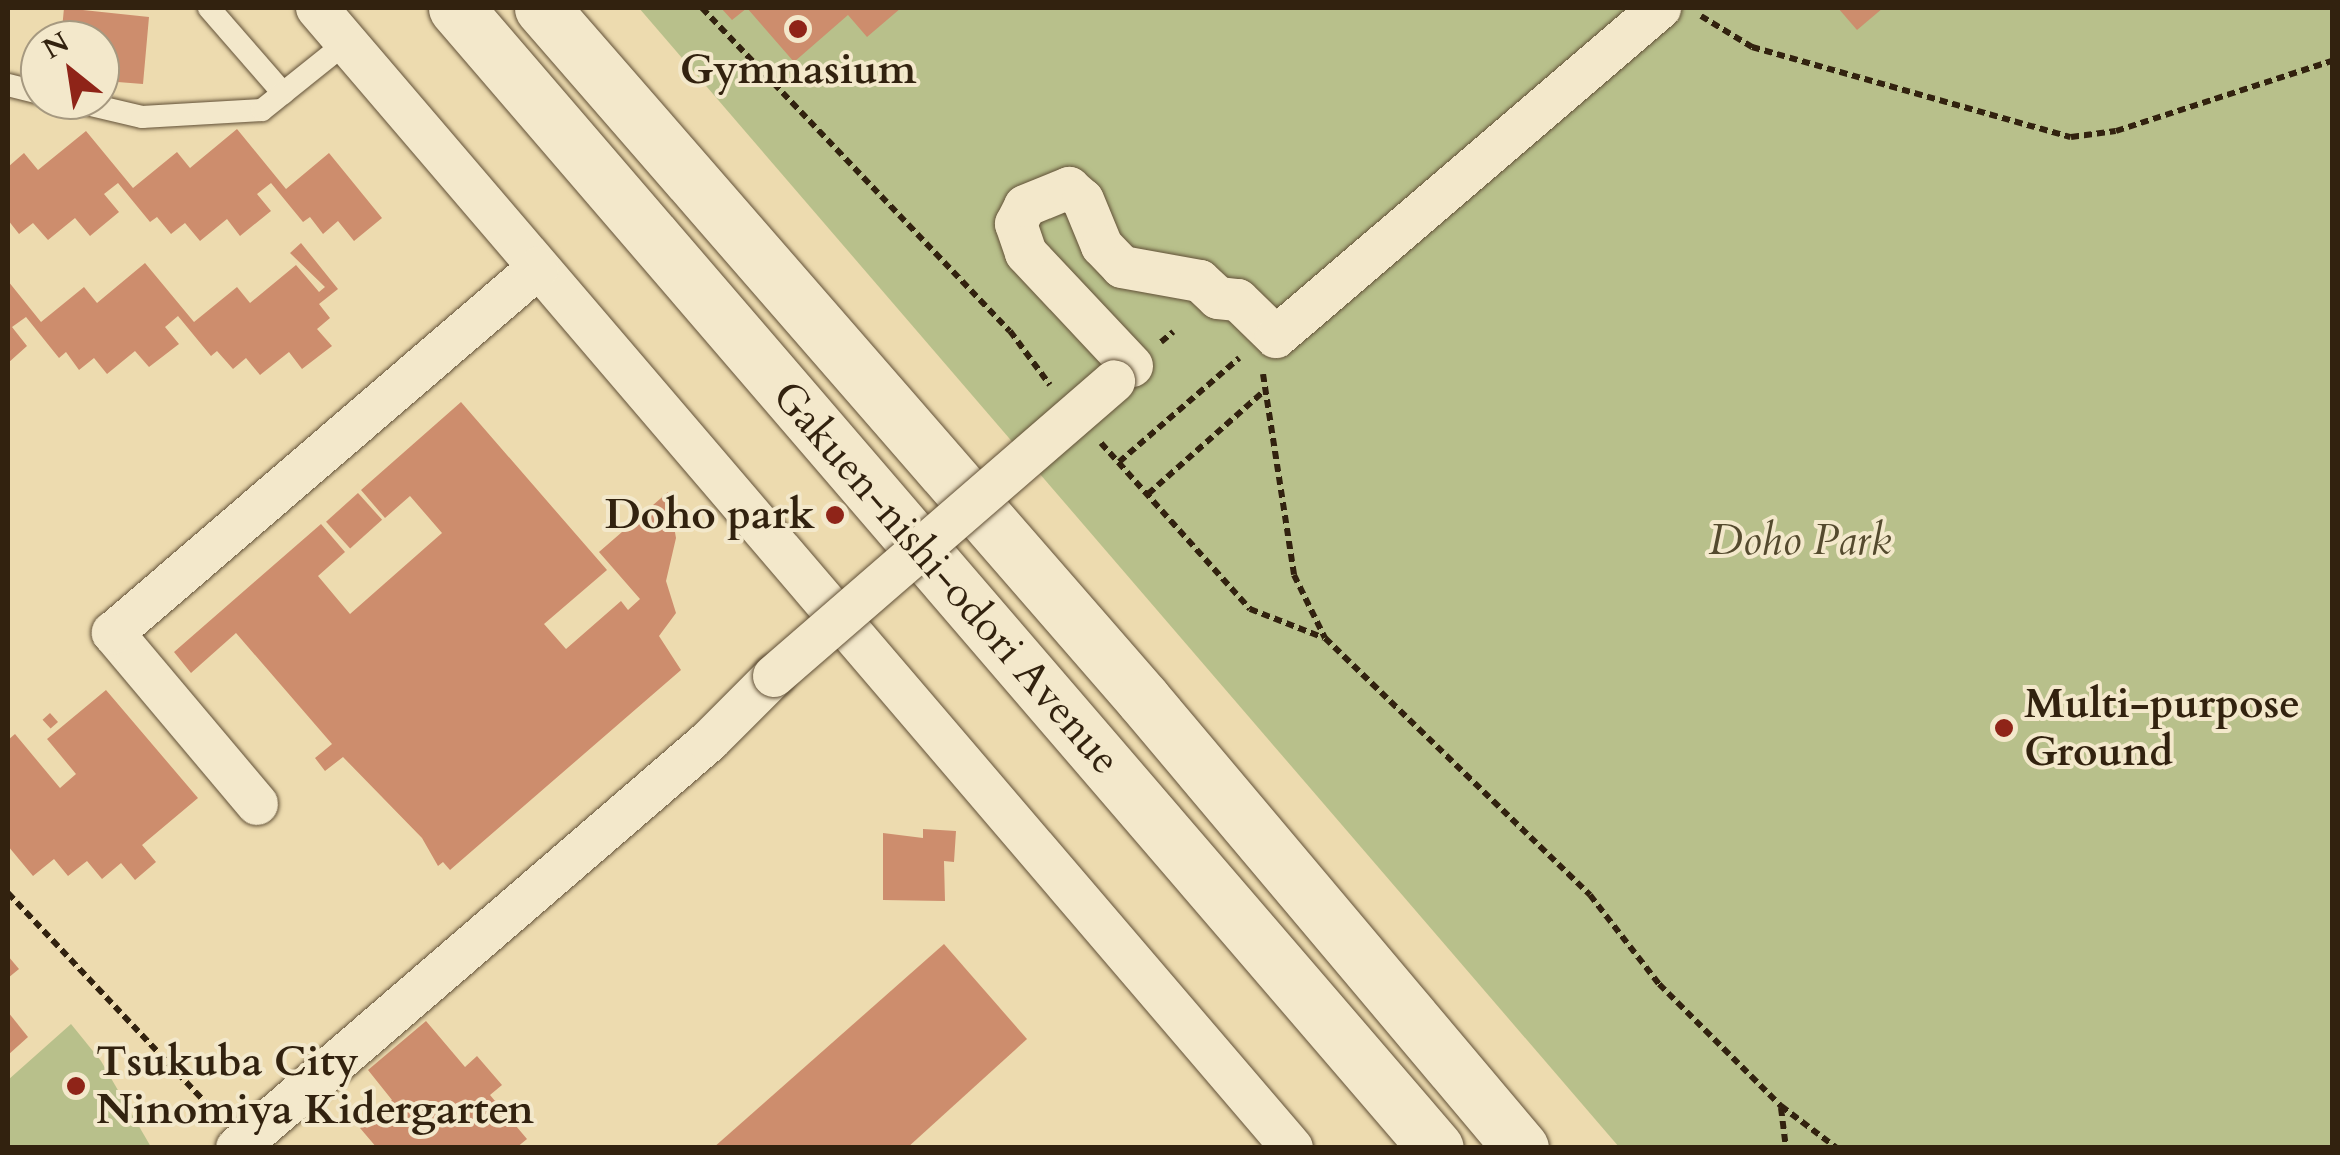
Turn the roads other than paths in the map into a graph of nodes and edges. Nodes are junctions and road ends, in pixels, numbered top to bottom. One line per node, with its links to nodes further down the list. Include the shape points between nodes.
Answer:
1 (209, 8): 7 (lane)
2 (317, 8): 6 (street)
3 (456, 8): 13 (main road, Gakuen-nishi-odori Avenue)
4 (542, 8): 14 (main road, Gakuen-nishi-odori Avenue)
5 (1660, 8): 11 (street, bridge, via 1276,337 1238,300 1218,298 1200,281 1122,267 1102,246 1083,200 1068,188 1025,206 1016,224 1026,253 1146,354)
6 (347, 42): 7 (lane); 9 (street)
7 (283, 93): 8 (lane, via 262,110 142,117)
8 (120, 112)
9 (538, 268): 10 (street, via 113,633); 12 (street)
10 (256, 804)
11 (240, 1145)
12 (1292, 1148)
13 (1436, 1148)
14 (1520, 1148)

